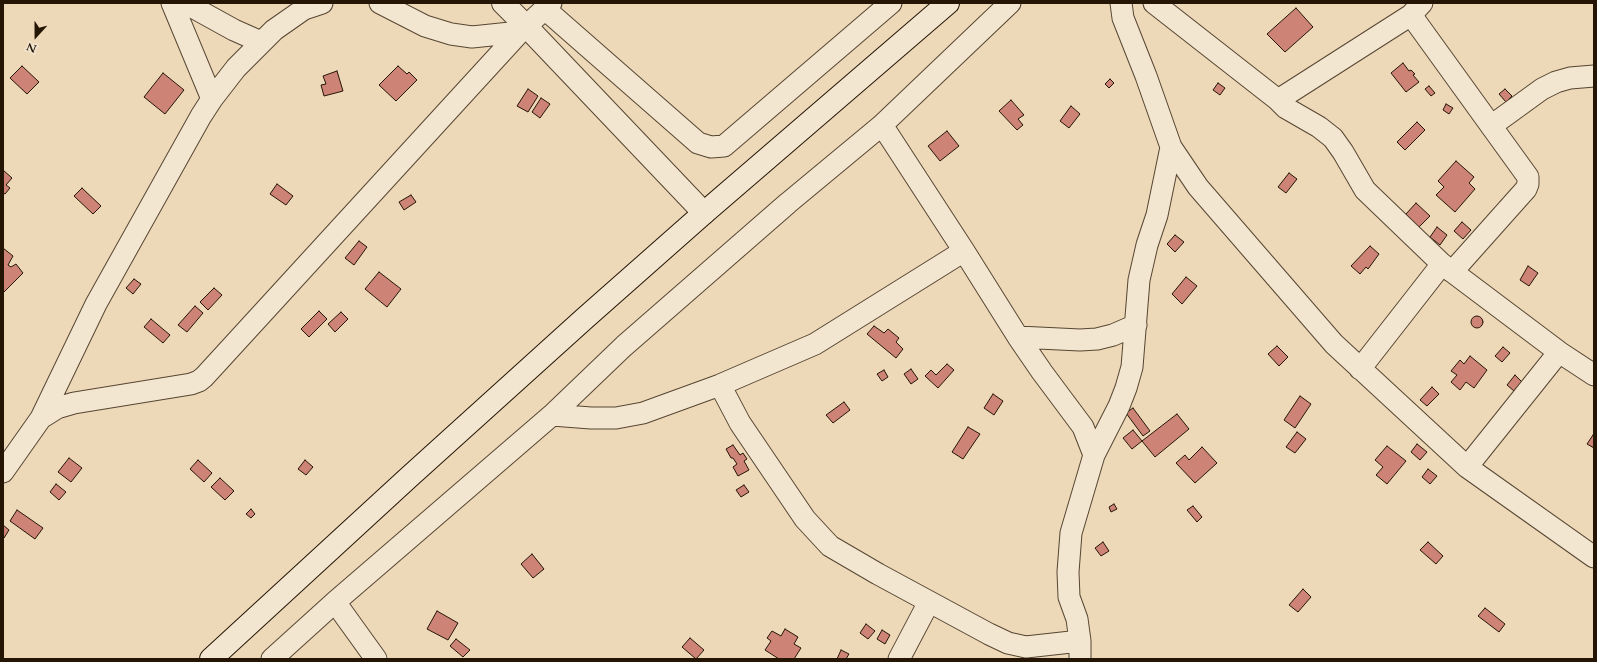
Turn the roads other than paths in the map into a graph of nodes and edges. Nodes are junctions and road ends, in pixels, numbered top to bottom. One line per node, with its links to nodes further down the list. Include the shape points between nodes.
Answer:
1 (172, 3): 16 (street)
2 (185, 3): 14 (street)
3 (322, 3): 14 (street, via 304,9)
4 (380, 3): 13 (street, via 424,26 451,34 472,37)
5 (503, 3): 13 (main road)
6 (891, 3): 10 (street, via 724,146 711,148 698,143)
7 (948, 3): 21 (main road)
8 (1010, 3): 18 (street)
9 (1154, 3): 17 (street)
10 (548, 6): 13 (street)
11 (1124, 8): 20 (street)
12 (1417, 9): 17 (street); 19 (street)
13 (523, 29): 21 (main road); 31 (street, via 204,377 191,384 66,405)
14 (261, 42): 16 (street, via 236,68)
15 (1594, 76): 19 (street, via 1556,82 1542,89)
16 (212, 99): 31 (street, via 96,304)
17 (1278, 100): 23 (street, via 1286,108 1333,138 1365,190)
18 (882, 124): 22 (street); 30 (street, via 624,346)
19 (1491, 126): 23 (street, via 1528,178 1528,184 1526,189)
20 (1172, 147): 24 (street, via 1139,280); 27 (street, via 1198,187 1334,344)
21 (704, 213): 39 (main road, via 420,467)
22 (964, 251): 25 (street); 29 (street, via 815,344)
23 (1447, 268): 26 (street); 27 (street)
24 (1136, 325): 25 (street, via 1097,339); 32 (street, via 1132,367 1126,388)
25 (1018, 337): 32 (street, via 1084,427)
26 (1559, 352): 28 (street); 34 (street)
27 (1360, 369): 34 (street)
28 (1594, 375)
29 (720, 385): 30 (street, via 644,413 616,418); 37 (street, via 740,423 805,519 830,546)
30 (552, 415): 36 (street)
31 (41, 418): 33 (street)
32 (1094, 455): 38 (street, via 1071,533 1068,572 1069,598 1077,619)
33 (5, 466)
34 (1467, 468): 35 (street)
35 (1594, 557)
36 (335, 602): 40 (street); 41 (street)
37 (929, 602): 38 (street, via 1008,643 1026,647); 42 (street)
38 (1080, 650)
39 (211, 659)
40 (272, 659)
41 (376, 659)
42 (899, 659)

